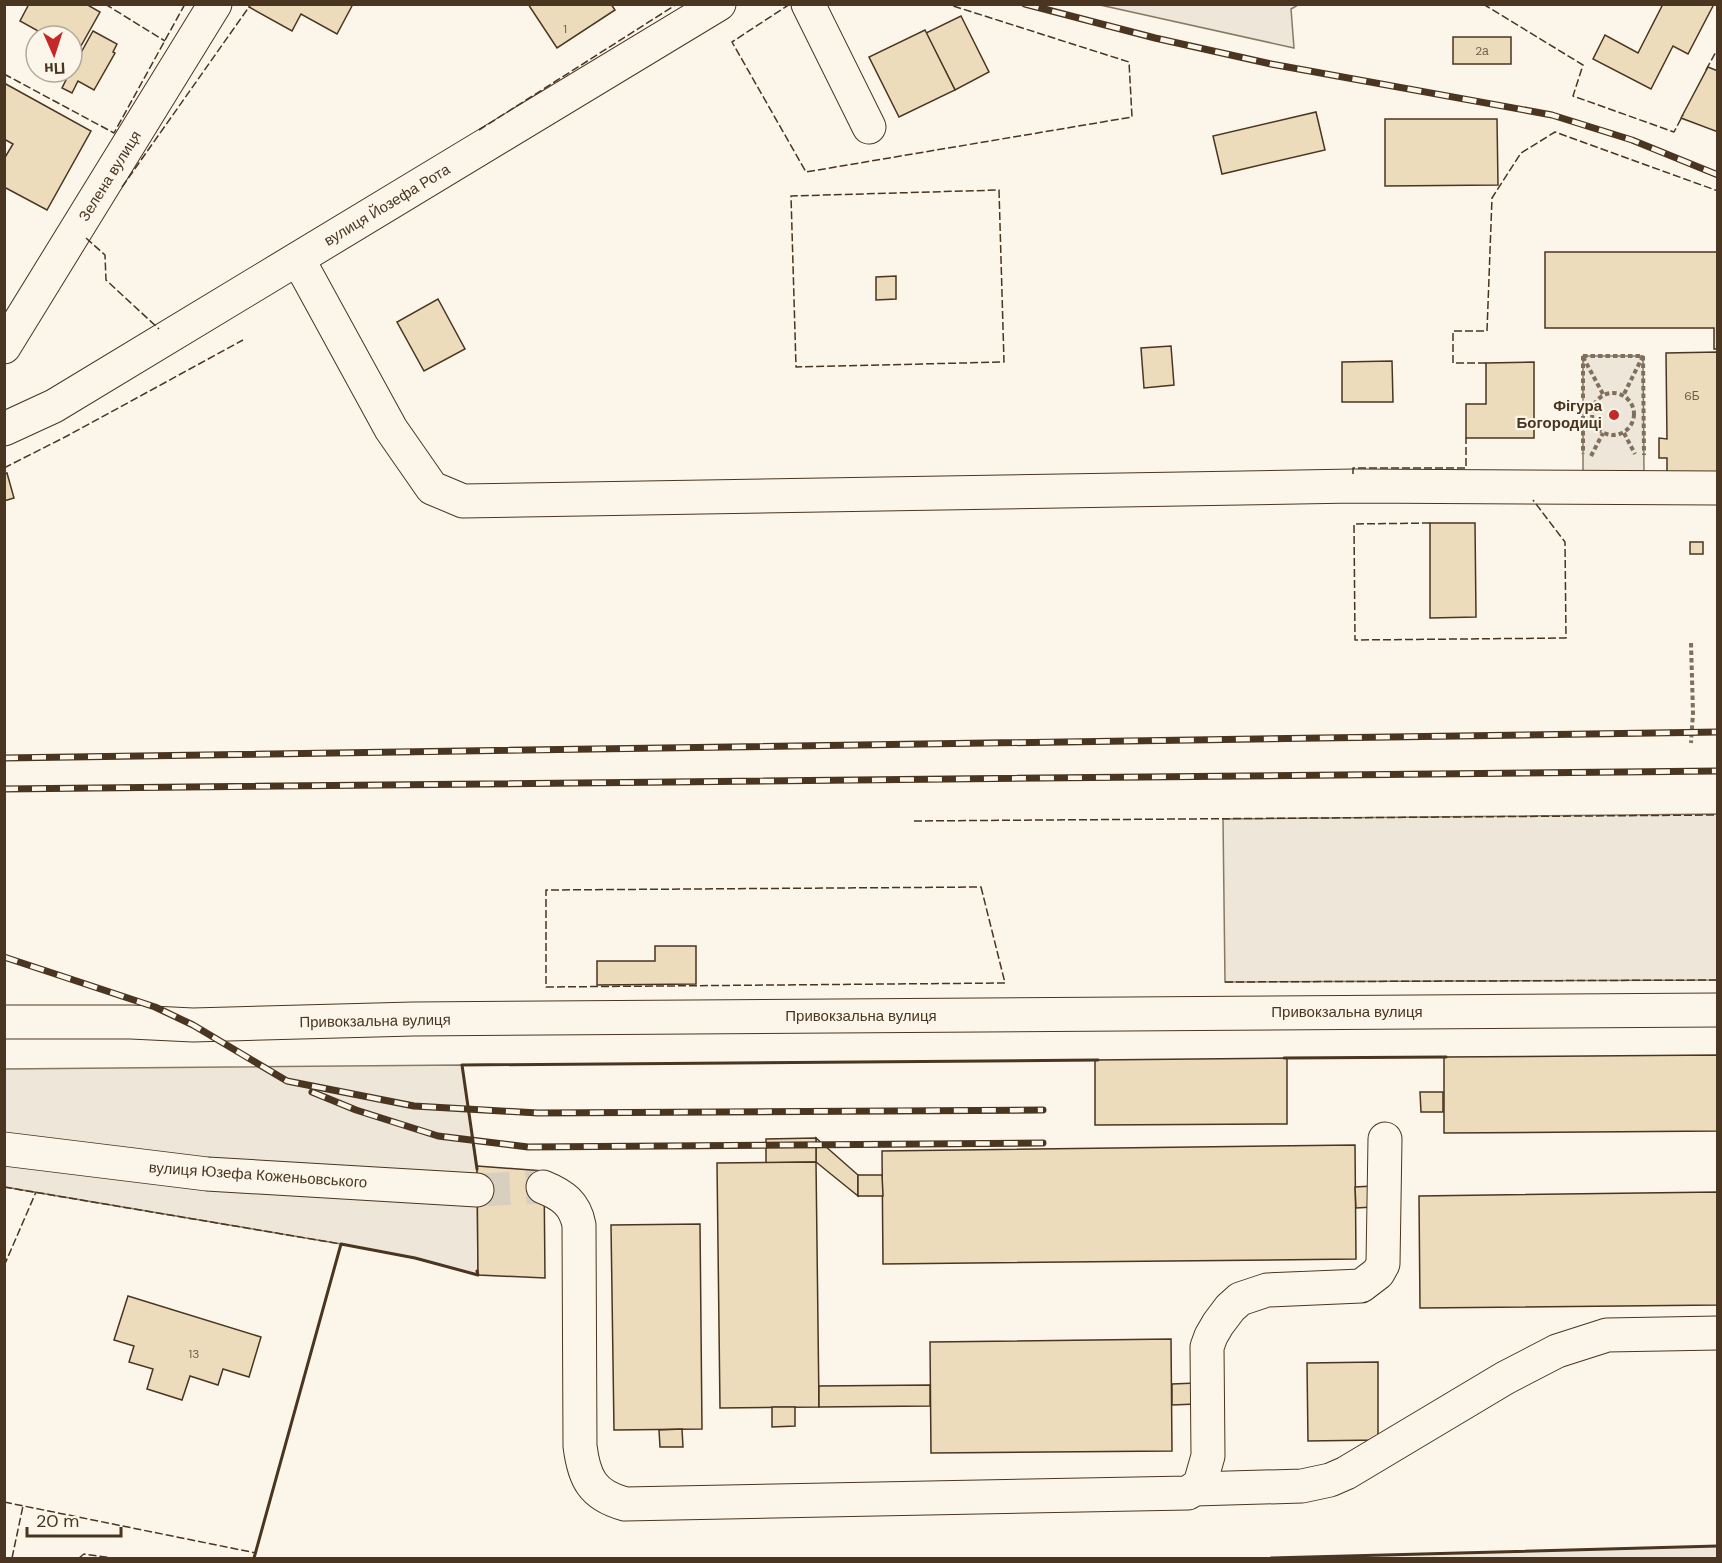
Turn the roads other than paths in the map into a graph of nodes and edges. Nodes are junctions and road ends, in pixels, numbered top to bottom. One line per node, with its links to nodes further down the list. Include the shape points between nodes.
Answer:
1 (215, 4): 6 (street, Зелена вулиця)
2 (719, 4): 5 (street, вулиця Йозефа Рота)
3 (808, 4): 4 (street)
4 (869, 127)
5 (298, 260): 7 (street, вулиця Йозефа Рота, via 54,406); 8 (street, via 391,429 432,488 463,501 1354,486)
6 (4, 347)
7 (4, 429)
8 (1718, 488)
9 (1718, 1010): 10 (street, Привокзальна вулиця, via 413,1019 193,1025)
10 (4, 1022)
11 (1385, 1139): 16 (street, via 1383,1264 1378,1273 1361,1286 1275,1289 1246,1296 1230,1308 1211,1336 1207,1347 1208,1456 1200,1484)
12 (4, 1149): 14 (street, вулиця Юзефа Коженьовського, via 207,1174)
13 (543, 1187): 16 (street, via 567,1199 579,1225 582,1460 591,1485 612,1501 625,1504 1188,1493)
14 (477, 1190)
15 (1718, 1333): 16 (street, via 1607,1335 1557,1351 1330,1480 1302,1486)
16 (1194, 1489)

